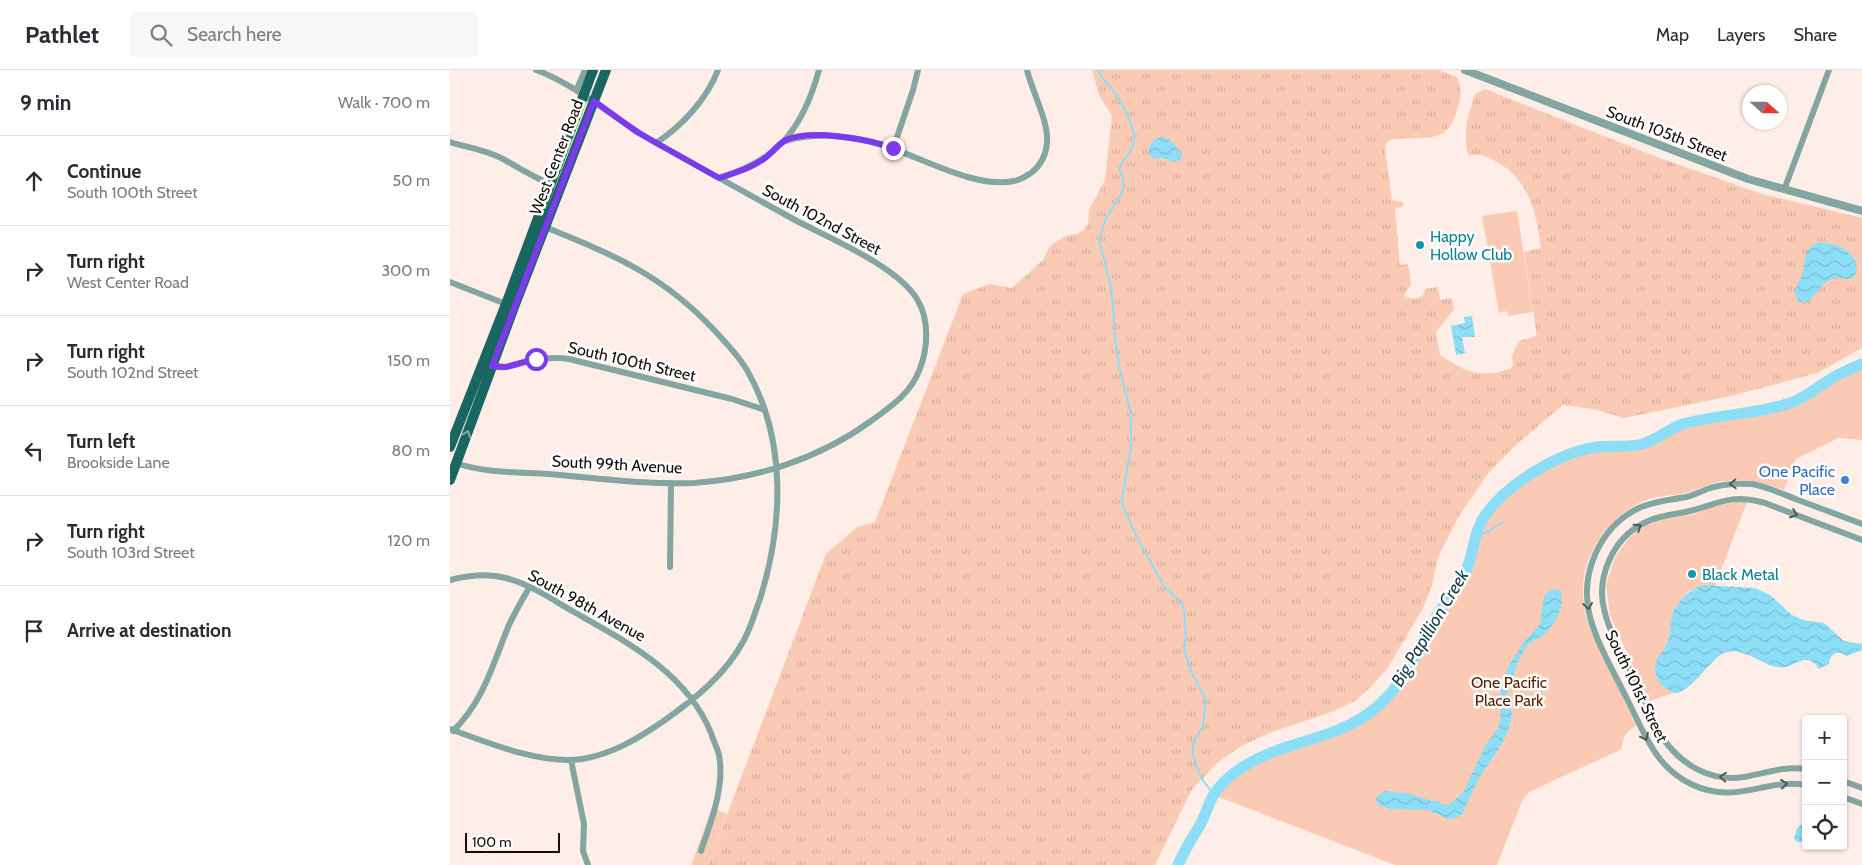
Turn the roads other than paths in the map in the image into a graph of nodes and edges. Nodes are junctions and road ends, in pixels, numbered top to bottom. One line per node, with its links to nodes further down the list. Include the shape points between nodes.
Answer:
1 (536, 70): 11 (street, South 102nd Street)
2 (585, 70): 11 (street)
3 (592, 70): 11 (main road, West Center Road)
4 (606, 70): 12 (main road, West Center Road)
5 (718, 70): 15 (street, via 704,96 676,128)
6 (819, 70): 13 (street, via 801,117)
7 (918, 70): 16 (street)
8 (1027, 70): 16 (street, via 1047,142 1045,154 1035,170 1017,181 974,178)
9 (1465, 70): 19 (street, South 105th Street, via 1704,163)
10 (1829, 70): 19 (street)
11 (580, 92): 12 (street, South 102nd Street); 18 (main road, West Center Road)
12 (594, 101): 15 (street, South 102nd Street); 21 (main road, West Center Road)
13 (785, 141): 16 (street, via 799,137 844,137); 17 (street, via 760,162)
14 (450, 142): 18 (street, via 498,157)
15 (656, 143): 17 (street, South 102nd Street)
16 (893, 148)
17 (719, 178): 28 (street, South 102nd Street, via 888,271 912,292 924,317 926,346 917,376 900,399 859,430 824,449)
18 (551, 184): 23 (main road, West Center Road)
19 (1784, 190): 20 (street, South 105th Street)
20 (1862, 210)
21 (545, 227): 24 (main road, West Center Road); 25 (street, via 626,262 675,293 733,352 748,372)
22 (450, 282): 23 (street)
23 (506, 304): 26 (main road, West Center Road)
24 (492, 366): 25 (street, South 100th Street, via 506,367 544,358 569,359); 27 (main road, West Center Road, one-way to 24)
25 (765, 410): 28 (street)
26 (450, 447)
27 (453, 461): 29 (main road, West Center Road); 30 (street, South 99th Avenue, via 480,469)
28 (776, 467): 30 (street, South 99th Avenue, via 718,480); 36 (street, via 774,540 752,622 744,641 725,668)
29 (450, 480)
30 (671, 483): 33 (street)
31 (1862, 524): 41 (street, South 101st Street, one-way to 41, via 1762,486 1724,485 1691,496 1655,502 1632,512 1608,534 1594,558 1588,579 1587,596 1593,626 1649,744 1663,764 1688,782 1717,792 1743,792 1782,783)
32 (1862, 540): 39 (street, South 101st Street, one-way to 32, via 1781,768 1745,776 1719,777 1699,771 1674,753 1662,737 1607,620 1602,596 1603,581 1615,549 1645,522 1722,500 1737,498 1765,503)
33 (670, 567)
34 (450, 580): 35 (street, South 98th Avenue, via 494,575)
35 (529, 588): 36 (street, South 98th Avenue, via 648,656); 37 (street, via 509,625 483,691 466,717)
36 (692, 700): 38 (street, via 630,743 602,754); 45 (street, South 98th Avenue, via 718,750 721,772 713,815)
37 (452, 730): 38 (street, via 521,752)
38 (571, 760): 46 (street, via 584,824 583,851)
39 (1802, 769)
40 (1847, 782): 42 (street)
41 (1802, 785)
42 (1862, 788)
43 (1847, 798): 44 (street)
44 (1862, 804)
45 (701, 851)
46 (588, 865)

